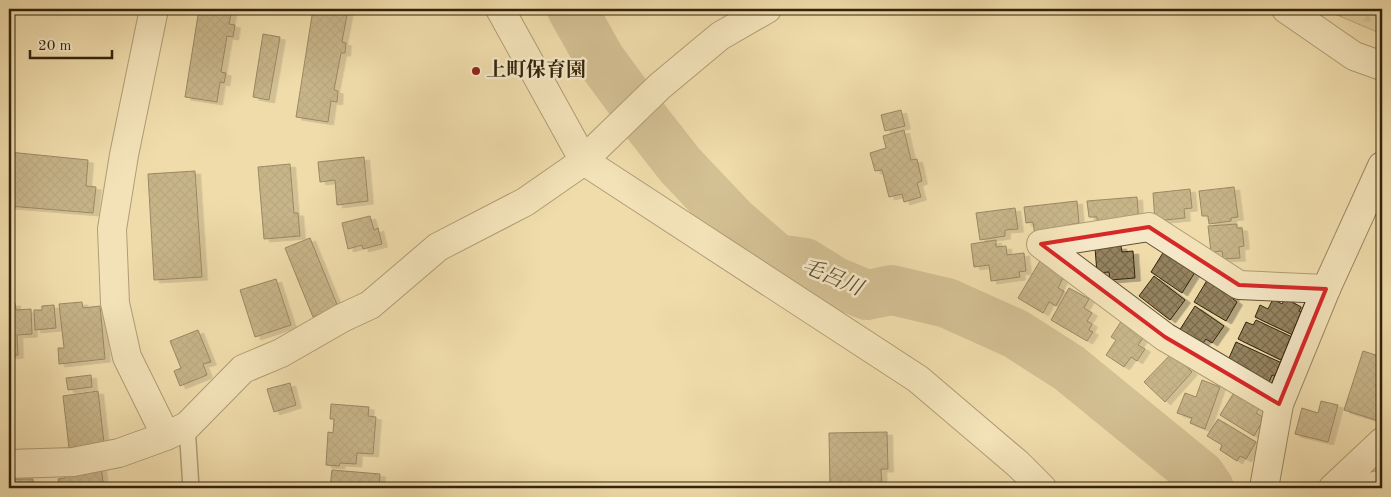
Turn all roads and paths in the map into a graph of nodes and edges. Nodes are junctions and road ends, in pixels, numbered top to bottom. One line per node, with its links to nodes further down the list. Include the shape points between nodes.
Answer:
1 (154, 9): 10 (street, via 112,229 115,303 126,357)
2 (500, 9): 6 (street)
3 (767, 9): 6 (street, via 720,36 660,86)
4 (1286, 9): 5 (street, via 1354,56)
5 (1382, 66)
6 (590, 154): 10 (street, via 525,202 438,247 370,305 243,370); 16 (street, via 918,379)
7 (1382, 166): 8 (street)
8 (1326, 289): 9 (street); 9 (street, via 1239,285 1149,227 1041,244 1165,337)
9 (1280, 404): 14 (street)
10 (176, 431): 12 (street, via 119,453 73,462); 15 (lane)
11 (1382, 442): 17 (street)
12 (9, 464)
13 (1382, 484): 18 (street)
14 (1267, 486)
15 (191, 488)
16 (1042, 488)
17 (1333, 488)
18 (1366, 488)

